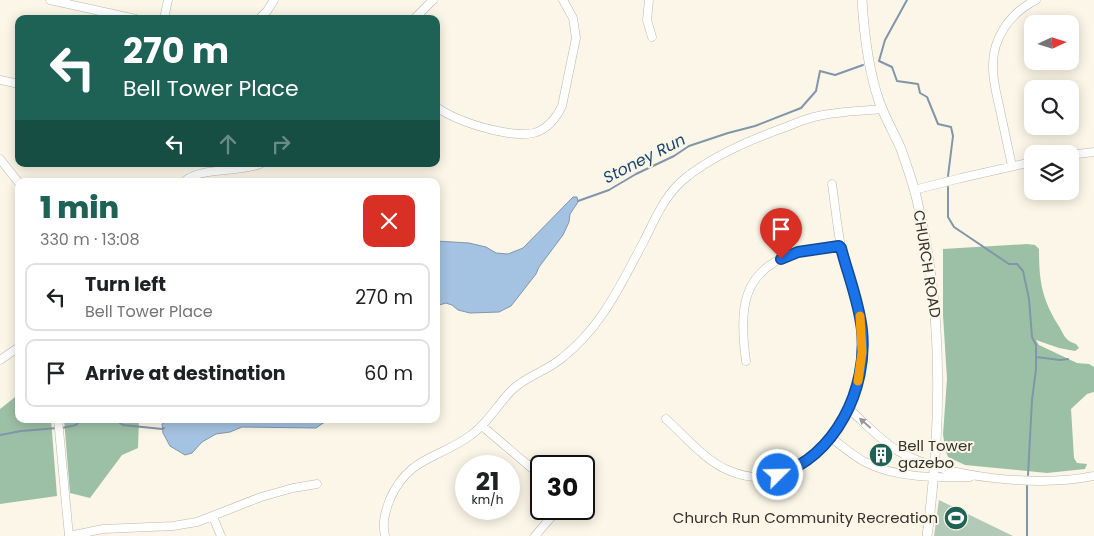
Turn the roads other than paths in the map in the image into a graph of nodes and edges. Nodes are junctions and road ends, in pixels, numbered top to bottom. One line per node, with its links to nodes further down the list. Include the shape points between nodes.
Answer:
1 (50, 0): 9 (street)
2 (168, 0): 10 (street)
3 (274, 0): 11 (street)
4 (433, 0): 12 (street)
5 (563, 0): 16 (street, via 573,18 576,38 562,106 549,125 534,133 514,135 470,124)
6 (649, 0): 13 (street, via 647,20)
7 (862, 0): 17 (main road, CHURCH ROAD, via 866,44)
8 (1036, 0): 22 (street, via 1014,14 1007,23 993,56 993,76)
9 (118, 15)
10 (165, 15)
11 (263, 15)
12 (418, 15)
13 (652, 37)
14 (0, 80): 15 (street)
15 (15, 83)
16 (440, 109)
17 (882, 109): 29 (main road, CHURCH ROAD, via 901,150); 37 (street, via 803,120 757,138 686,177 662,206 614,299 589,334 555,364 527,378 512,390)
18 (1094, 152): 19 (street)
19 (1079, 154)
20 (0, 159): 24 (street)
21 (1024, 164): 22 (street)
22 (1012, 166): 29 (street)
23 (248, 167): 27 (street)
24 (8, 169): 25 (street); 26 (street)
25 (0, 174)
26 (15, 178)
27 (188, 178)
28 (832, 184): 30 (street)
29 (914, 190): 39 (main road, CHURCH ROAD, via 930,266 938,340)
30 (841, 248): 33 (street, via 798,252 768,267 757,278 748,290 742,310); 34 (street, via 862,331 860,369)
31 (15, 350): 32 (street)
32 (0, 360)
33 (746, 361)
34 (849, 409): 38 (street); 39 (street, one-way to 34, via 898,451)
35 (666, 419): 38 (street, via 713,462 732,472 754,477 778,475 798,466)
36 (58, 423): 47 (street)
37 (482, 426): 40 (street); 49 (street, via 413,467 403,478 386,508)
38 (830, 437): 43 (street, via 865,462 899,473)
39 (935, 466): 41 (street); 43 (main road, CHURCH ROAD)
40 (530, 467)
41 (982, 476): 42 (street, via 1043,481); 43 (street)
42 (1094, 476)
43 (934, 478): 51 (main road, CHURCH ROAD)
44 (317, 484): 45 (street, via 261,497)
45 (213, 517): 47 (street, via 182,525 112,528); 48 (street)
46 (549, 520): 50 (street)
47 (69, 536)
48 (222, 536)
49 (385, 536)
50 (536, 536)
51 (927, 536)

